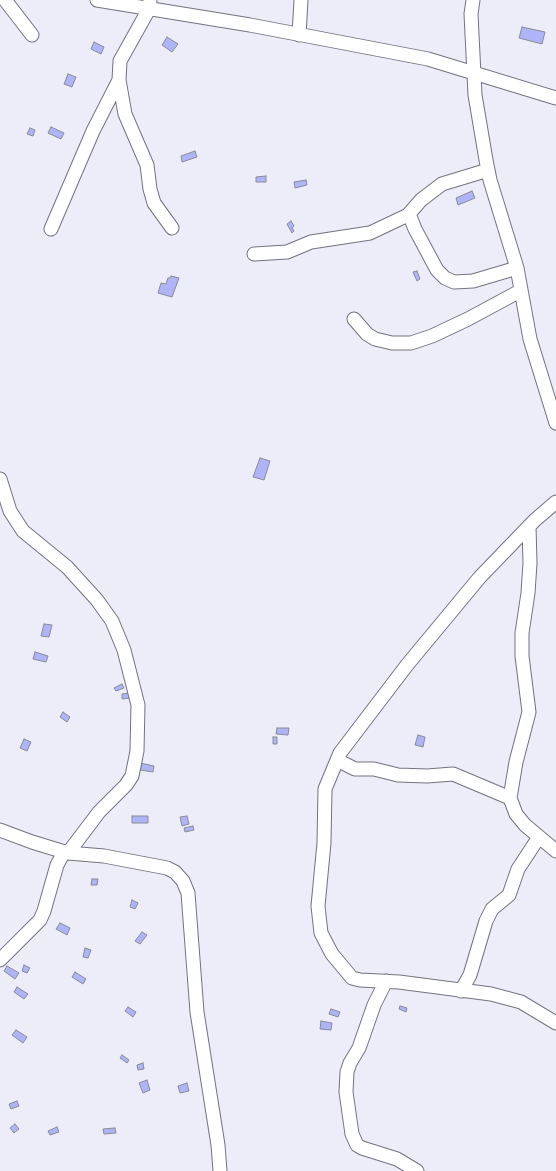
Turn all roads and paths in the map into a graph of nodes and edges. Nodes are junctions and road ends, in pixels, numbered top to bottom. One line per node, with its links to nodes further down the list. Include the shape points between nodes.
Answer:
1 (5, 0): 6 (street)
2 (97, 0): 5 (street)
3 (301, 0): 7 (street)
4 (473, 0): 8 (street, via 471,14)
5 (149, 5): 7 (street); 9 (street, via 122,57 118,70)
6 (32, 35)
7 (298, 35): 8 (street, via 428,60)
8 (474, 74): 10 (street); 11 (street)
9 (119, 80): 13 (street, via 125,114 147,164 154,203); 14 (street, via 93,131)
10 (556, 98)
11 (488, 170): 12 (street, via 442,184 421,200); 16 (street)
12 (409, 214): 15 (street, via 370,234 311,242 287,252); 16 (street, via 436,270 444,278 454,282 473,281)
13 (172, 228)
14 (50, 229)
15 (254, 254)
16 (517, 268): 17 (street)
17 (520, 291): 18 (street, via 468,319 411,343 392,343 375,339); 19 (street, via 530,338)
18 (354, 319)
19 (556, 423)
20 (0, 479): 28 (street, via 10,511 23,531 67,567 112,621 124,650 138,705 137,751 132,776)
21 (556, 502): 22 (street)
22 (529, 526): 23 (street, via 480,577 425,643); 24 (street, via 530,570 522,633 522,656 529,712)
23 (337, 760): 24 (street, via 355,769 374,769 398,775 453,774); 30 (street, via 325,790 324,843 318,906 320,928 332,954 348,976 360,980)
24 (510, 798): 26 (street, via 516,814)
25 (0, 830): 28 (street)
26 (539, 837): 27 (street); 31 (street, via 518,869 509,895 492,909 470,975)
27 (556, 851)
28 (66, 852): 29 (street, via 57,865 40,920); 33 (street, via 167,868 183,881 188,893 197,1012)
29 (0, 960)
30 (386, 981): 31 (street); 34 (street, via 347,1072 346,1092 352,1134 357,1145 362,1148 397,1159)
31 (461, 991): 32 (street, via 491,994 521,1002)
32 (556, 1022)
33 (220, 1171)
34 (417, 1171)

